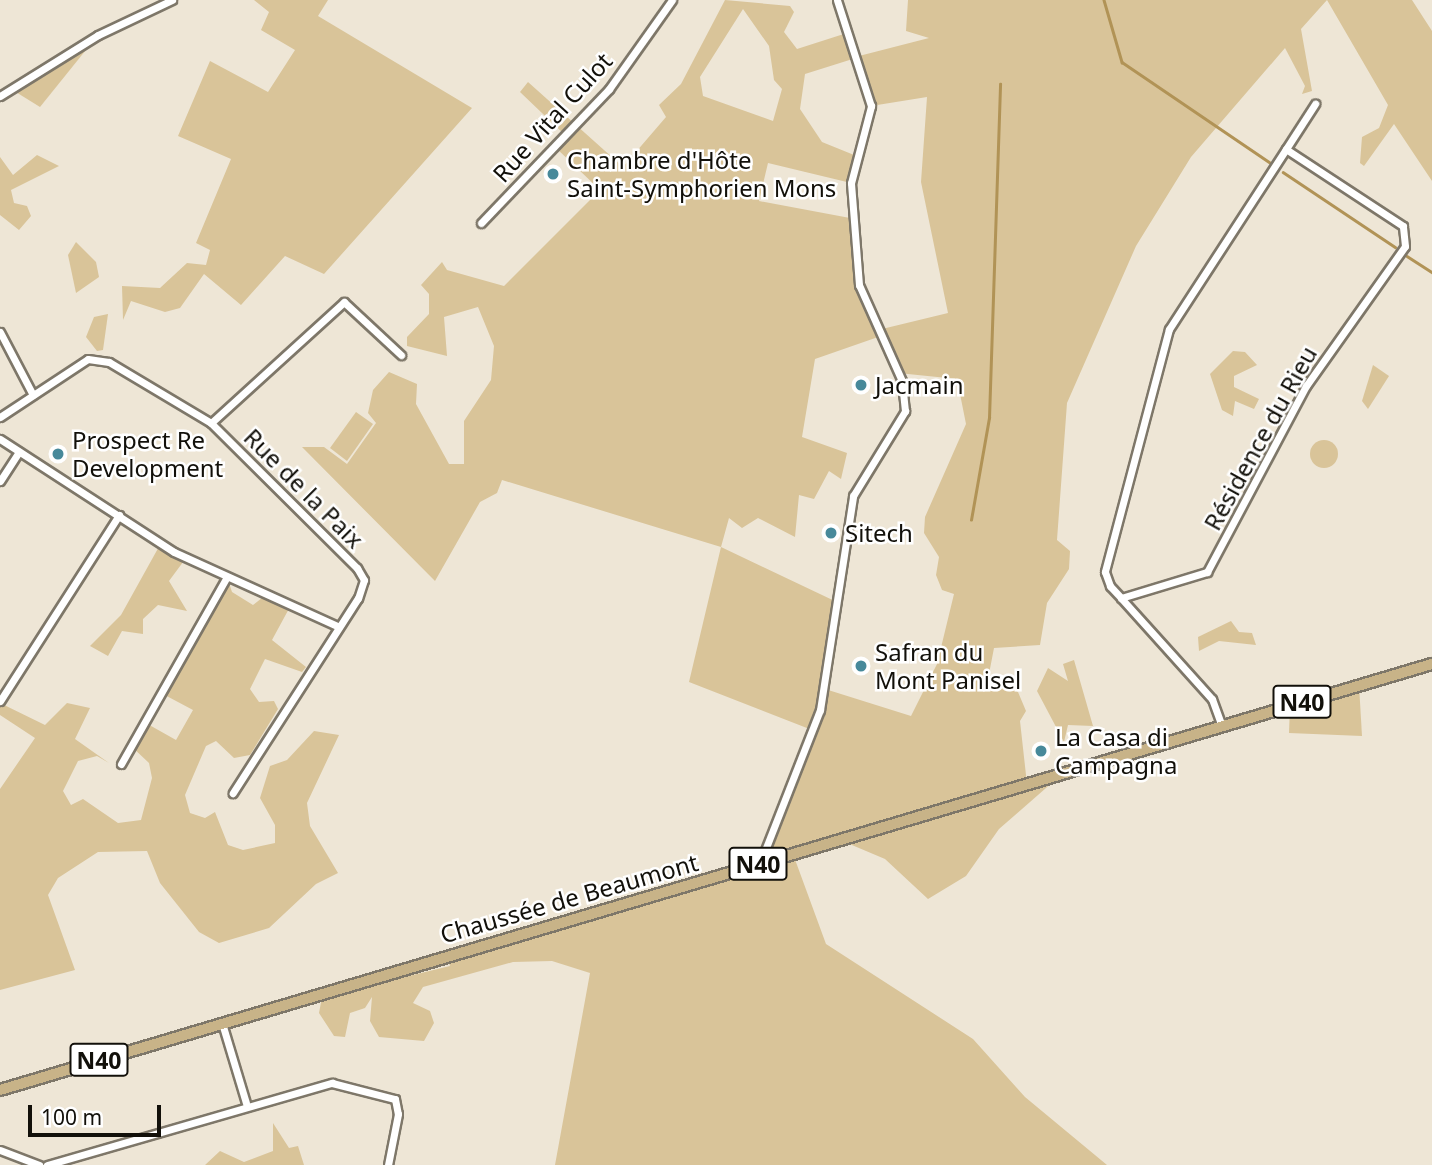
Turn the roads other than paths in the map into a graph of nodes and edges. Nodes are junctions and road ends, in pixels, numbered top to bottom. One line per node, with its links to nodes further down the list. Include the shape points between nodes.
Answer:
1 (172, 0): 4 (street, via 98,35)
2 (672, 0): 7 (street, Rue Vital Culot, via 609,89)
3 (837, 0): 25 (street, via 871,106 851,183 859,285 902,381 905,411 853,496 820,710)
4 (0, 96)
5 (1315, 104): 6 (street)
6 (1286, 149): 18 (street, via 1170,328 1106,563 1107,580); 18 (street, Résidence du Rieu, via 1403,226 1405,246 1306,386 1207,572)
7 (481, 223)
8 (0, 332): 10 (street)
9 (401, 355): 12 (street, via 344,302)
10 (33, 395): 11 (street, Rue de la Paix); 12 (street, Rue de la Paix, via 95,357)
11 (0, 417)
12 (211, 423): 19 (street, Rue de la Paix, via 365,580)
13 (0, 439): 14 (street)
14 (19, 452): 15 (street); 16 (street)
15 (0, 481)
16 (119, 515): 17 (street, via 174,552); 21 (street)
17 (227, 577): 19 (street); 23 (street)
18 (1121, 598): 22 (street, via 1212,699)
19 (339, 627): 24 (street, Rue de la Paix)
20 (1432, 664): 22 (main road, Chaussée de Beaumont / N40)
21 (0, 701)
22 (1222, 726): 25 (main road, Chaussée de Beaumont / N40)
23 (121, 764)
24 (233, 793)
25 (761, 863): 26 (main road, Chaussée de Beaumont / N40)
26 (222, 1023): 27 (main road, Chaussée de Beaumont / N40); 28 (street)
27 (0, 1090)
28 (246, 1103): 31 (street); 32 (street, via 325,1083 390,1094 398,1114)
29 (0, 1150): 30 (street)
30 (38, 1165)
31 (47, 1165)
32 (388, 1165)

